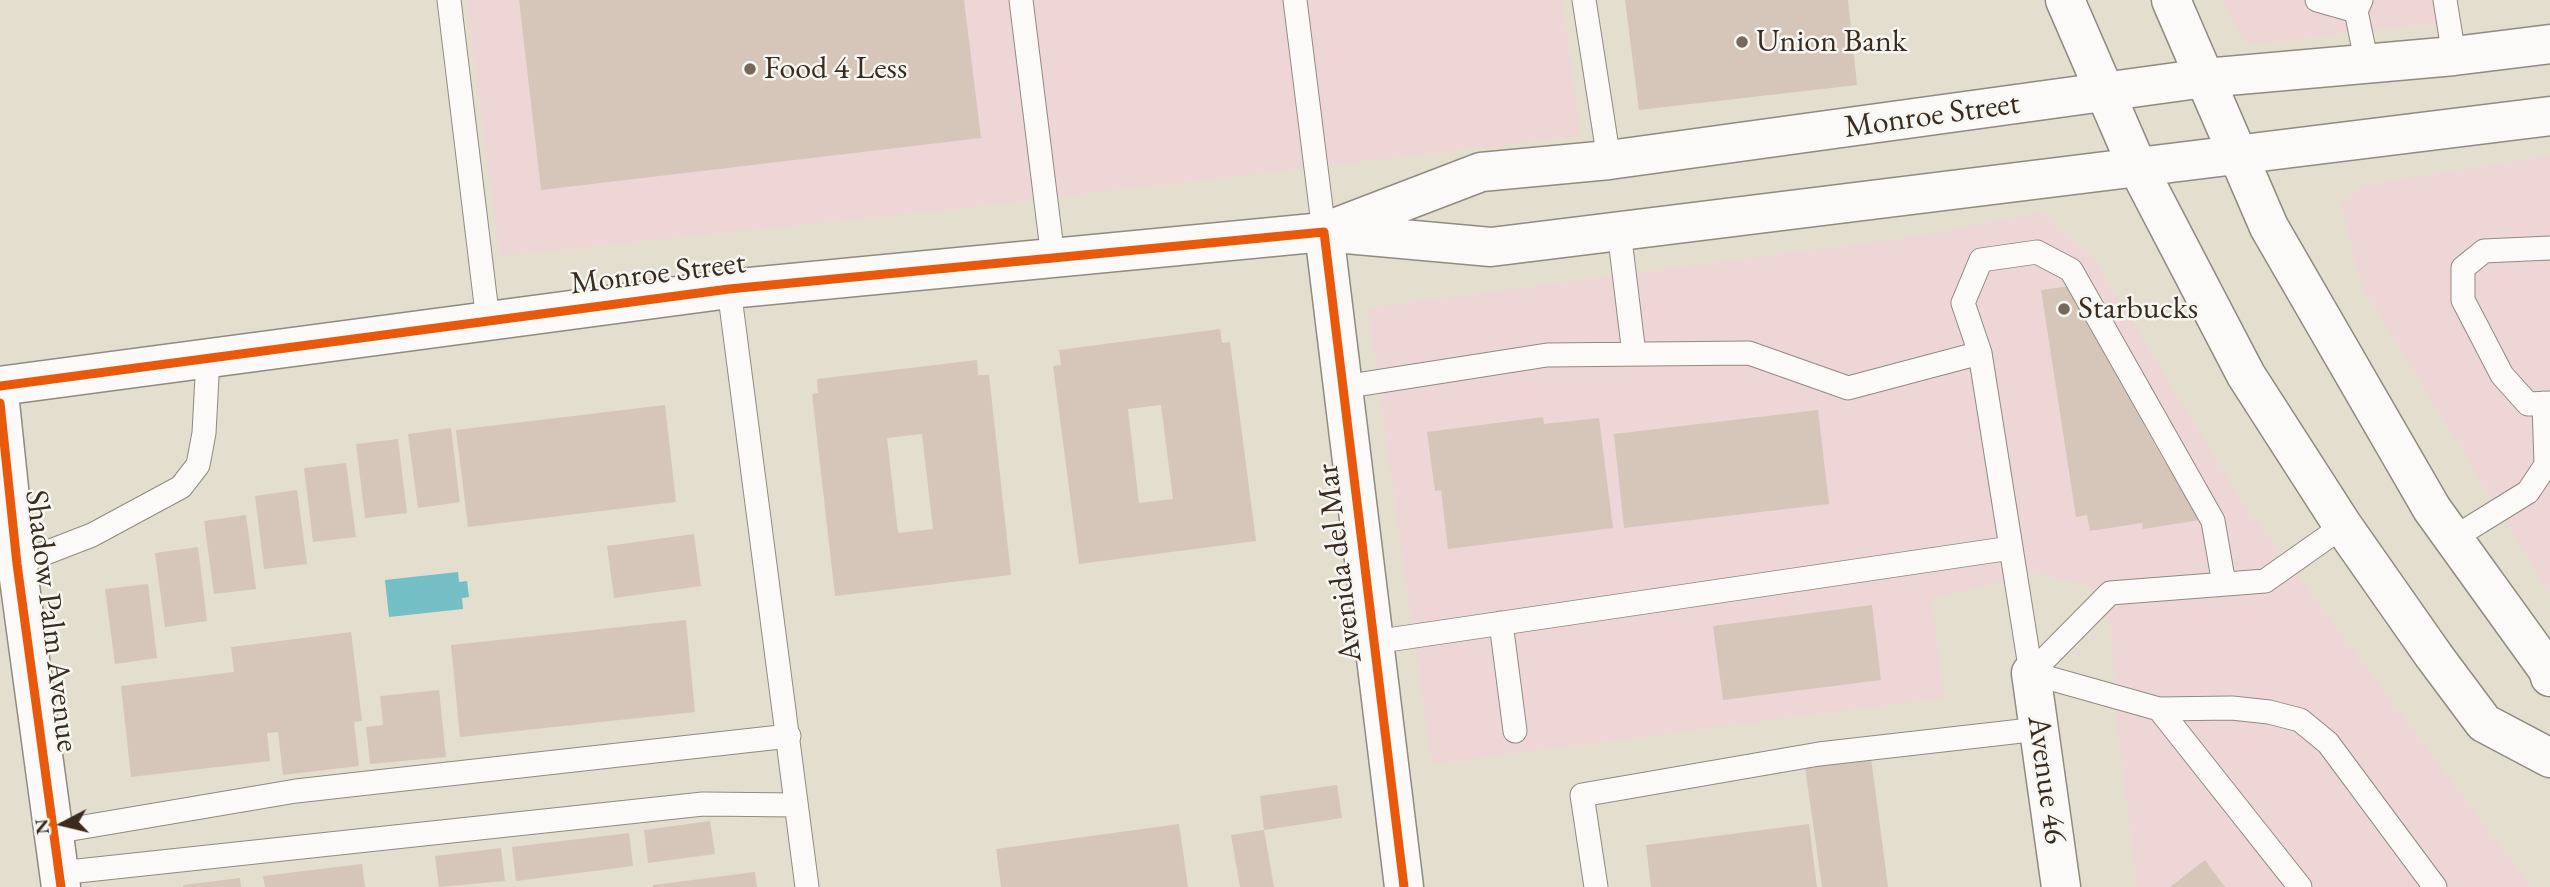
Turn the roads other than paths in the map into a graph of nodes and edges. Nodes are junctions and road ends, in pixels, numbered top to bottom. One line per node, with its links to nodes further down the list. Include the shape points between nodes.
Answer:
1 (449, 0): 24 (lane)
2 (1021, 0): 22 (lane)
3 (1295, 0): 20 (lane)
4 (1584, 0): 17 (lane)
5 (2065, 0): 14 (main road)
6 (2171, 0): 13 (main road)
7 (2318, 0): 9 (lane)
8 (2445, 0): 11 (lane)
9 (2358, 6): 12 (lane)
10 (2550, 44): 11 (main road, Monroe Street)
11 (2454, 56): 12 (main road, Monroe Street)
12 (2367, 64): 13 (main road, Monroe Street)
13 (2205, 78): 14 (main road, Monroe Street); 16 (main road)
14 (2104, 93): 17 (main road, Monroe Street); 18 (main road)
15 (2550, 116): 16 (main road, Monroe Street)
16 (2237, 153): 18 (main road, Monroe Street); 35 (main road, via 2269,227)
17 (1609, 160): 20 (main road, Monroe Street, via 1481,172)
18 (2137, 166): 19 (main road, Monroe Street); 34 (main road, via 2246,374)
19 (1619, 231): 20 (main road, Monroe Street, via 1491,247); 26 (lane)
20 (1324, 232): 22 (main road, Monroe Street); 29 (main road, Avenida del Mar)
21 (2550, 248): 31 (lane, via 2484,251 2463,268 2463,300 2502,375 2528,404)
22 (1053, 258): 23 (main road, Monroe Street)
23 (729, 289): 24 (main road, Monroe Street); 46 (lane)
24 (488, 321): 27 (main road, Monroe Street)
25 (1980, 353): 26 (lane, via 1848,387 1749,352); 36 (lane); 38 (lane, via 1963,303 1981,260 2037,252 2071,270 2213,521)
26 (1634, 354): 29 (lane, via 1547,355)
27 (208, 358): 28 (main road, Monroe Street); 37 (lane, via 198,465 181,487 92,535)
28 (0, 386)
29 (1343, 387): 40 (main road, Avenida del Mar)
30 (0, 403): 37 (main road, Shadow Palm Avenue)
31 (2547, 403): 33 (lane, via 2546,465)
32 (2550, 485): 33 (lane)
33 (2528, 492): 35 (lane)
34 (2343, 526): 38 (lane, via 2265,581); 47 (main road, via 2484,723)
35 (2452, 539): 42 (main road)
36 (2011, 548): 39 (lane); 41 (lane)
37 (17, 564): 49 (main road, Shadow Palm Avenue)
38 (2224, 584): 41 (lane, via 2110,593)
39 (1501, 623): 40 (lane); 45 (lane)
40 (1374, 642): 52 (main road, Avenida del Mar)
41 (2031, 673): 43 (lane); 44 (main road, Avenue 46)
42 (2550, 677)
43 (2159, 709): 55 (lane); 56 (lane, via 2232,708 2300,720 2328,743)
44 (2039, 729): 53 (lane, via 1819,754 1582,794); 54 (main road, Avenue 46)
45 (1515, 731)
46 (789, 736): 48 (lane); 49 (lane, via 296,792)
47 (2550, 758)
48 (796, 805): 50 (lane, via 703,804); 51 (lane)
49 (54, 832): 50 (main road, Shadow Palm Avenue)
50 (60, 880)
51 (807, 887)
52 (1404, 887)
53 (1596, 887)
54 (2061, 887)
55 (2300, 887)
56 (2435, 887)

